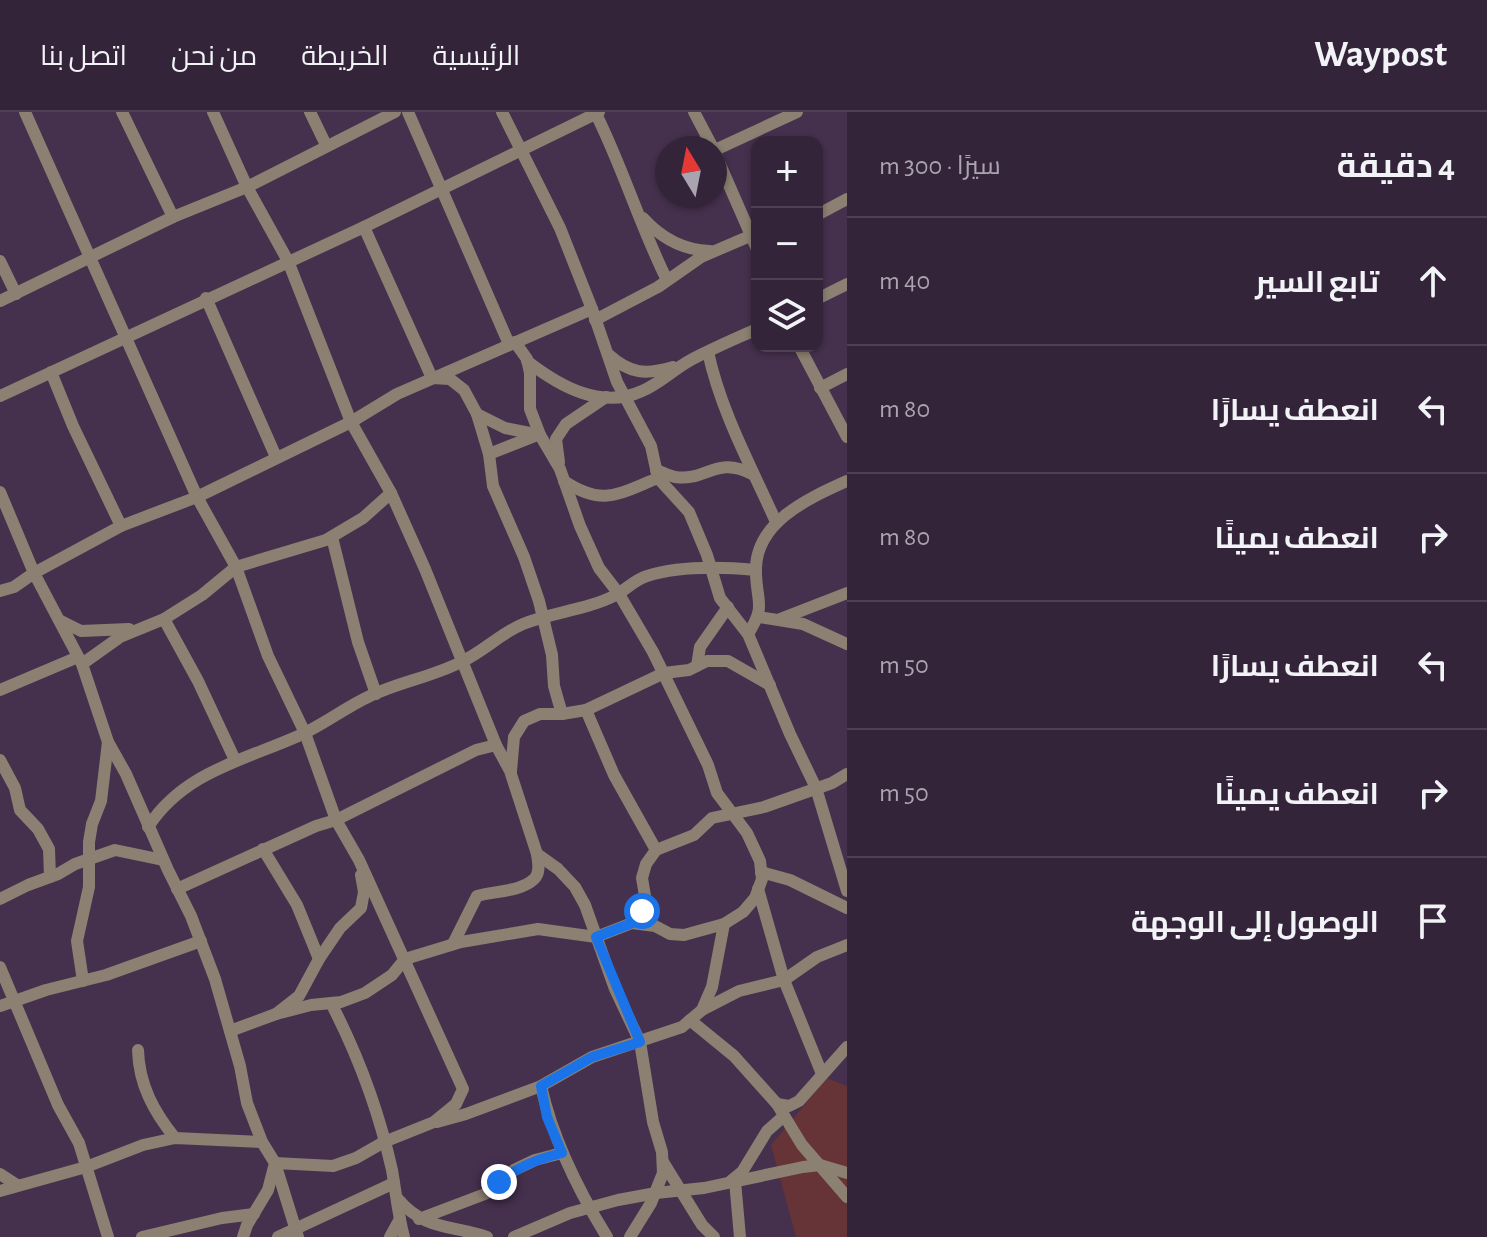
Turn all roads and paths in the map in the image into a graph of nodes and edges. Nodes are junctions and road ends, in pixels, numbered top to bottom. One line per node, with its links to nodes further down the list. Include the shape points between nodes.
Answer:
1 (25, 112): 26 (street)
2 (122, 112): 21 (street)
3 (213, 112): 16 (street)
4 (310, 112): 13 (street)
5 (395, 112): 13 (street)
6 (408, 112): 17 (street)
7 (502, 112): 14 (street)
8 (694, 112): 11 (street)
9 (797, 112): 12 (street)
10 (598, 113): 14 (street); 19 (street)
11 (707, 136)
12 (727, 144)
13 (326, 145): 16 (street)
14 (519, 150): 17 (street); 35 (street, via 560,228)
15 (727, 177): 23 (street)
16 (247, 187): 21 (street); 28 (street)
17 (443, 189): 22 (street); 38 (street)
18 (847, 199): 20 (street)
19 (637, 212): 25 (street, via 669,241); 29 (street)
20 (823, 212)
21 (173, 217): 26 (street)
22 (364, 227): 28 (street); 46 (street)
23 (751, 228)
24 (751, 235): 25 (street)
25 (713, 252): 29 (street)
26 (91, 256): 31 (street); 37 (street)
27 (0, 261): 31 (street)
28 (288, 261): 33 (street); 52 (street)
29 (667, 280): 35 (street)
30 (847, 284): 32 (street)
31 (16, 294): 34 (street)
32 (823, 296)
33 (206, 298): 37 (street); 56 (street)
34 (0, 301)
35 (594, 315): 38 (street); 39 (street)
36 (751, 332): 40 (street)
37 (127, 338): 44 (street); 63 (street)
38 (512, 343): 42 (street); 46 (street)
39 (606, 352): 43 (street, via 624,368 641,372); 50 (street)
40 (708, 352): 43 (street); 59 (street, via 741,451)
41 (802, 352): 47 (street)
42 (527, 361): 49 (street, via 570,390); 53 (street, via 530,409)
43 (687, 362): 50 (street)
44 (51, 372): 48 (street); 65 (street)
45 (847, 374): 47 (street)
46 (432, 378): 51 (street, via 450,379 464,390); 52 (street)
47 (820, 388): 54 (street)
48 (0, 396)
49 (606, 397): 50 (street); 58 (street, via 566,424 556,439)
50 (625, 397): 57 (street, via 651,446)
51 (477, 414): 53 (street, via 505,428); 55 (street)
52 (351, 422): 56 (street); 62 (street)
53 (540, 435): 55 (street); 58 (street)
54 (847, 437)
55 (489, 454): 77 (street, via 493,486 524,557)
56 (276, 457): 63 (street)
57 (657, 474): 58 (street, via 599,498 582,493); 59 (street, via 684,477 719,467 740,468); 68 (street, via 689,512)
58 (562, 475): 73 (street, via 599,568)
59 (755, 476): 64 (street)
60 (847, 481): 64 (street)
61 (0, 492): 70 (street)
62 (391, 493): 66 (street); 84 (street)
63 (197, 497): 65 (street); 67 (street)
64 (776, 522): 69 (street, via 755,558)
65 (121, 526): 70 (street)
66 (332, 537): 67 (street); 89 (street)
67 (236, 567): 76 (street); 92 (street, via 268,656)
68 (710, 570): 69 (street); 73 (street, via 646,576); 74 (street)
69 (756, 570): 75 (street)
70 (34, 573): 71 (street); 79 (street)
71 (0, 591)
72 (847, 593): 78 (street)
73 (619, 594): 77 (street); 86 (street)
74 (728, 607): 81 (street); 85 (street, via 700,647)
75 (759, 617): 78 (street); 81 (street)
76 (164, 619): 80 (street); 96 (street)
77 (543, 619): 84 (street, via 506,633); 91 (street)
78 (780, 619): 82 (street)
79 (59, 620): 80 (street, via 81,631); 83 (street)
80 (143, 627): 83 (street)
81 (748, 634): 87 (street)
82 (847, 644)
83 (80, 660): 88 (street); 93 (street)
84 (461, 663): 89 (street); 94 (street)
85 (697, 666): 86 (street); 87 (street, via 728,661)
86 (664, 673): 90 (street); 100 (street, via 717,793)
87 (770, 685): 99 (street)
88 (0, 690)
89 (376, 694): 92 (street)
90 (586, 710): 91 (street); 104 (street, via 614,775)
91 (562, 714): 97 (street, via 524,721 514,737)
92 (305, 733): 96 (street); 101 (street)
93 (108, 742): 102 (street); 106 (street)
94 (496, 745): 97 (street); 101 (street)
95 (0, 760): 110 (street, via 20,810 49,849)
96 (235, 760): 102 (street, via 173,795)
97 (510, 771): 105 (street)
98 (847, 774): 99 (street)
99 (816, 788): 100 (street); 113 (street)
100 (732, 813): 104 (street, via 712,818 694,835); 109 (street, via 747,833)
101 (336, 820): 103 (street); 108 (street)
102 (148, 827): 107 (street)
103 (263, 849): 111 (street); 122 (street, via 297,905)
104 (656, 850): 116 (street, via 642,878 642,911)
105 (537, 854): 118 (street, via 575,887); 120 (street, via 534,879 477,896)
106 (88, 859): 107 (street, via 115,850); 110 (street); 126 (street, via 89,887 77,941)
107 (163, 860): 111 (street)
108 (359, 860): 122 (street, via 361,908); 123 (street)
109 (761, 872): 112 (street); 115 (street)
110 (50, 877): 114 (street)
111 (177, 889): 119 (street)
112 (758, 889): 117 (street, via 743,912); 125 (street)
113 (847, 891)
114 (0, 899)
115 (847, 908)
116 (632, 923): 117 (street, via 684,935); 118 (street)
117 (724, 924): 130 (street)
118 (596, 937): 120 (street, via 538,929); 134 (street)
119 (201, 941): 126 (street); 133 (street)
120 (453, 944): 123 (street)
121 (847, 945): 125 (street, via 817,957)
122 (319, 959): 131 (street, via 299,996)
123 (405, 959): 128 (street, via 365,993); 141 (street, via 463,1089 456,1104)
124 (0, 967): 127 (street)
125 (784, 980): 130 (street, via 739,991); 137 (street)
126 (83, 981): 127 (street)
127 (14, 1002): 129 (street); 149 (street)
128 (331, 1003): 131 (street); 144 (street, via 354,1047)
129 (0, 1006)
130 (702, 1010): 132 (street)
131 (276, 1014): 133 (street)
132 (690, 1020): 134 (street); 139 (street, via 734,1056)
133 (230, 1031): 143 (street)
134 (640, 1042): 138 (street, via 592,1057); 146 (street)
135 (847, 1047): 137 (street)
136 (138, 1050): 142 (street, via 145,1091)
137 (822, 1074): 139 (street, via 799,1101)
138 (541, 1086): 141 (street); 145 (street)
139 (777, 1104): 140 (street)
140 (784, 1116): 148 (street); 152 (street, via 767,1131)
141 (434, 1122): 144 (street)
142 (175, 1138): 143 (street); 149 (street)
143 (262, 1142): 147 (street)
144 (384, 1142): 147 (street, via 333,1166); 154 (street)
145 (562, 1153): 159 (street); 162 (street, via 535,1160 485,1194)
146 (663, 1162): 155 (street); 157 (street)
147 (275, 1163): 160 (street); 163 (street)
148 (820, 1165): 150 (street); 152 (street); 158 (street)
149 (86, 1167): 153 (street); 164 (street)
150 (847, 1173)
151 (0, 1174): 153 (street)
152 (732, 1182): 155 (street); 175 (street)
153 (17, 1185): 156 (street)
154 (395, 1190): 161 (street); 162 (street); 163 (street)
155 (681, 1190): 157 (street); 174 (street)
156 (0, 1191)
157 (656, 1193): 159 (street); 173 (street)
158 (847, 1197)
159 (591, 1208): 171 (street); 172 (street)
160 (254, 1214): 165 (street); 166 (street)
161 (400, 1219): 168 (street); 169 (street)
162 (419, 1219): 170 (street)
163 (296, 1233): 167 (street)
164 (108, 1237)
165 (142, 1237)
166 (243, 1237)
167 (278, 1237)
168 (390, 1237)
169 (404, 1237)
170 (487, 1237)
171 (514, 1237)
172 (607, 1237)
173 (630, 1237)
174 (714, 1237)
175 (740, 1237)

